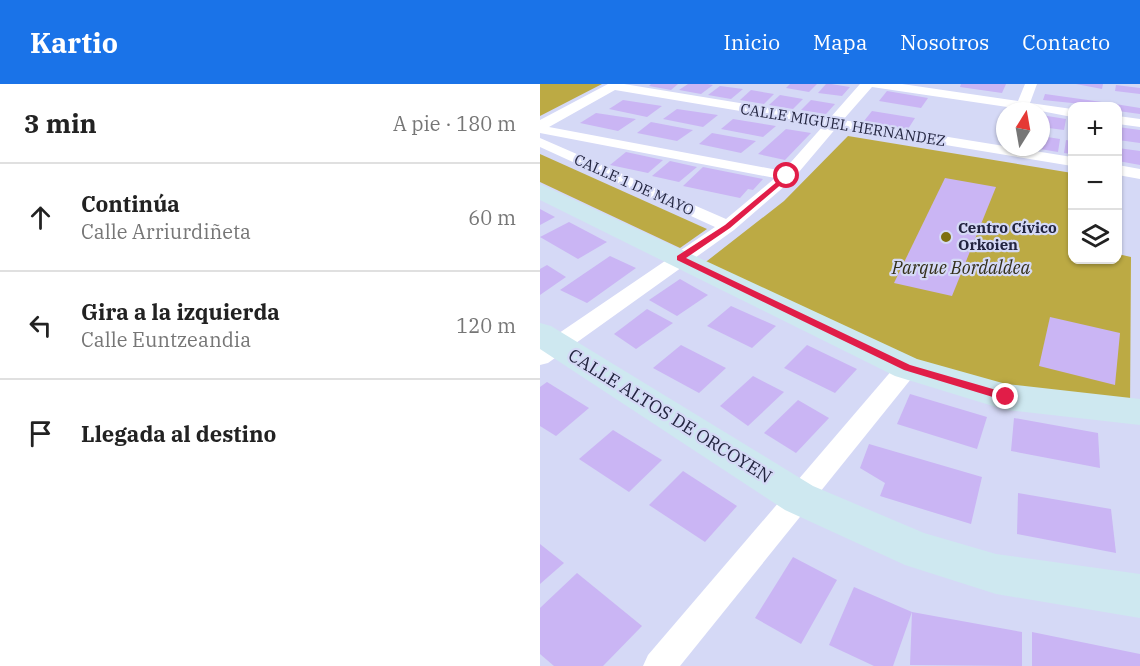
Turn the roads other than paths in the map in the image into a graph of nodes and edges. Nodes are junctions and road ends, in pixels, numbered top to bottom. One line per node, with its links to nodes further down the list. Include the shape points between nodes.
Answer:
1 (867, 84): 11 (street)
2 (876, 84): 6 (street)
3 (1030, 84): 5 (street)
4 (615, 85): 11 (street, CALLE MIGUEL HERNANDEZ); 12 (street)
5 (1023, 102)
6 (996, 104)
7 (1050, 111): 8 (street)
8 (1068, 113)
9 (1122, 121): 10 (street)
10 (1140, 123)
11 (834, 124): 14 (street, CALLE MIGUEL HERNANDEZ); 19 (street)
12 (540, 127): 19 (street)
13 (540, 142): 21 (street, CALLE 1 DE MAYO)
14 (996, 147)
15 (1042, 156): 16 (street, CALLE MIGUEL HERNANDEZ)
16 (1068, 161)
17 (1122, 171): 18 (street)
18 (1140, 174)
19 (787, 176): 21 (street)
20 (540, 191): 22 (street)
21 (728, 226): 22 (street)
22 (680, 258): 23 (street); 24 (street)
23 (546, 345): 26 (street, CALLE ALTOS DE ORCOYEN)
24 (907, 368): 25 (street, via 1006,397); 26 (street)
25 (1140, 412)
26 (799, 498): 27 (street, CALLE ALTOS DE ORCOYEN, via 920,551 996,574); 28 (street)
27 (1140, 596)
28 (659, 666)

